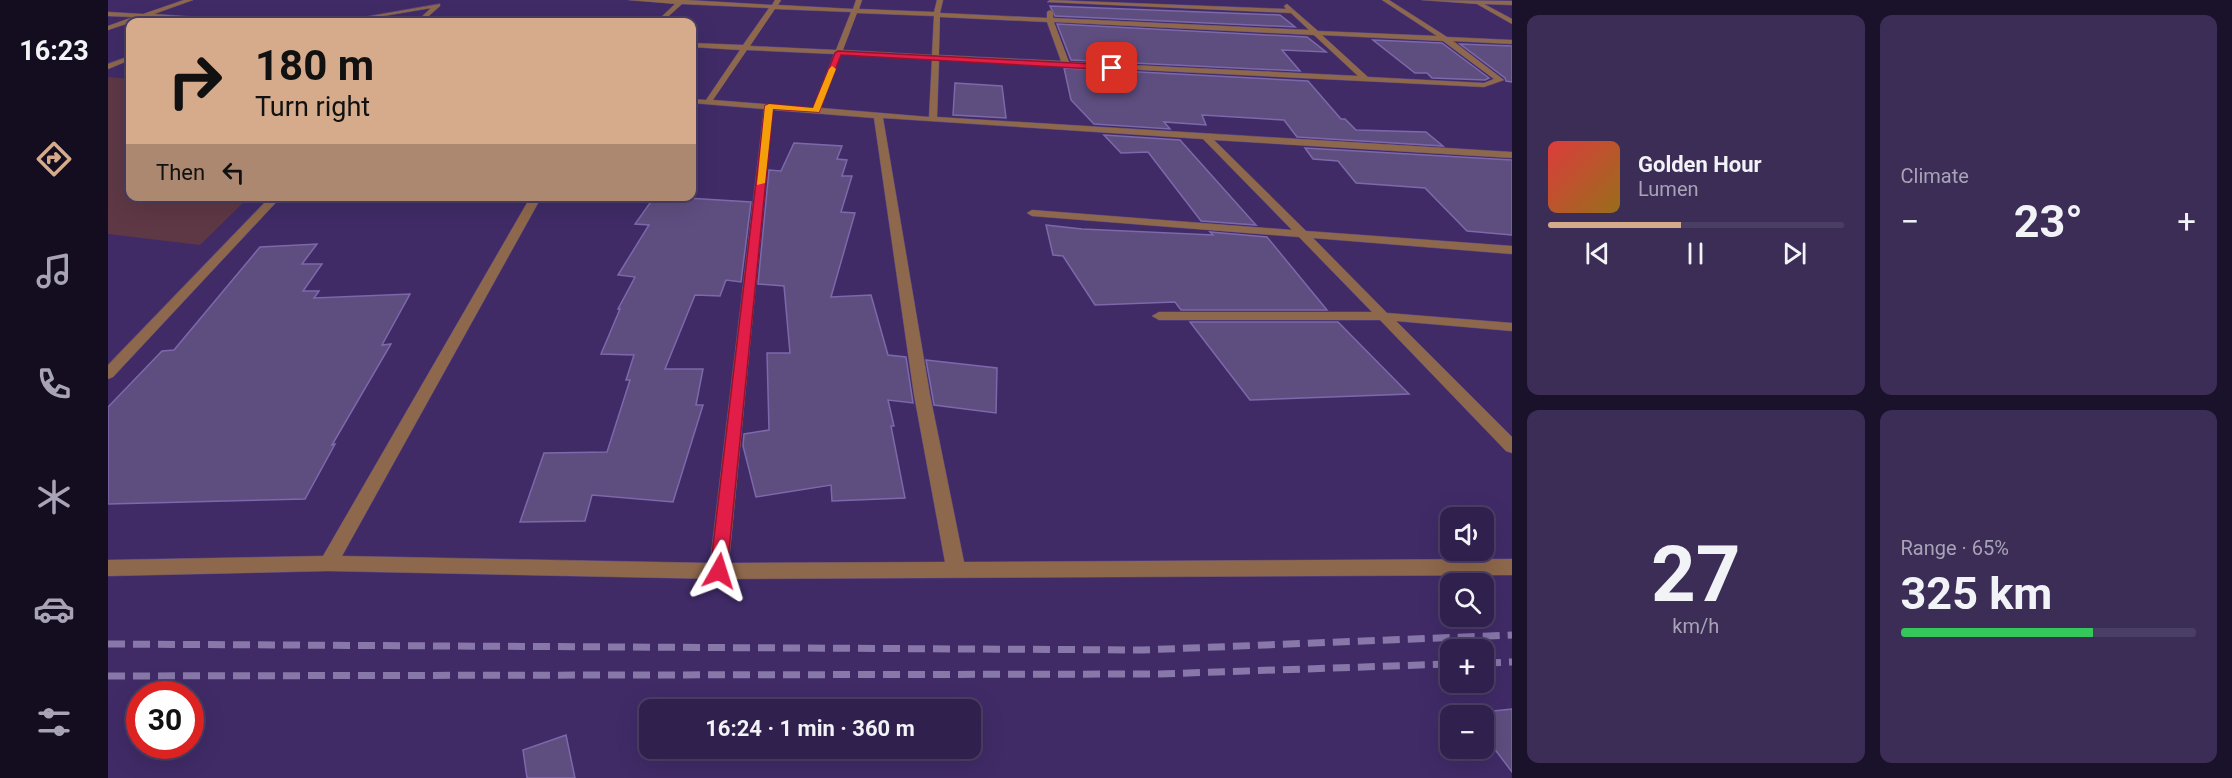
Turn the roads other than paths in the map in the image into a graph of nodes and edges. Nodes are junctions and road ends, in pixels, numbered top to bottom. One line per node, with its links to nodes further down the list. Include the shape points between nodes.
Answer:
1 (176, 0): 19 (street)
2 (190, 0): 20 (street)
3 (632, 0): 9 (street)
4 (859, 0): 15 (street)
5 (940, 0): 18 (street)
6 (1280, 0): 16 (street)
7 (1384, 0): 32 (street)
8 (1425, 0): 11 (street)
9 (681, 1): 13 (street); 25 (street)
10 (1050, 1): 16 (street); 26 (street)
11 (1474, 1): 14 (street); 28 (street)
12 (441, 3): 23 (street); 24 (street)
13 (776, 3): 15 (street); 35 (street)
14 (1512, 3)
15 (855, 10): 18 (street); 36 (street)
16 (1293, 11): 31 (street)
17 (108, 14): 19 (street)
18 (938, 14): 26 (street); 37 (street)
19 (130, 15): 20 (street); 29 (street)
20 (141, 16): 21 (street); 22 (street)
21 (136, 18)
22 (183, 18)
23 (360, 18)
24 (424, 18)
25 (663, 18)
26 (1050, 20): 31 (street); 39 (street)
27 (126, 21): 30 (street)
28 (1512, 22)
29 (108, 23)
30 (108, 28)
31 (1316, 32): 32 (street); 42 (street)
32 (1443, 38): 33 (street); 42 (street, via 1500,80 1484,86)
33 (1512, 42)
34 (696, 45): 35 (street)
35 (745, 48): 36 (street); 44 (street)
36 (838, 53): 37 (street); 46 (street)
37 (937, 58): 39 (street); 48 (street)
38 (126, 60): 40 (street)
39 (1066, 65): 42 (street)
40 (108, 68): 41 (street)
41 (126, 70)
42 (1367, 80)
43 (696, 101): 44 (street)
44 (708, 102): 45 (street)
45 (769, 106): 46 (street); 65 (street)
46 (816, 111): 47 (street)
47 (878, 115): 48 (street); 64 (street, via 922,395)
48 (933, 118): 49 (street)
49 (1205, 136): 50 (street); 54 (street)
50 (1512, 155)
51 (272, 201): 59 (street)
52 (534, 201): 61 (street)
53 (1032, 213): 54 (street)
54 (1305, 234): 55 (street); 57 (street)
55 (1512, 250)
56 (1159, 316): 57 (street)
57 (1381, 316): 58 (street); 60 (street)
58 (1512, 327)
59 (108, 374)
60 (1512, 447)
61 (328, 563): 63 (street); 65 (street)
62 (1512, 567): 64 (street)
63 (108, 568)
64 (956, 568): 65 (street)
65 (719, 571)

